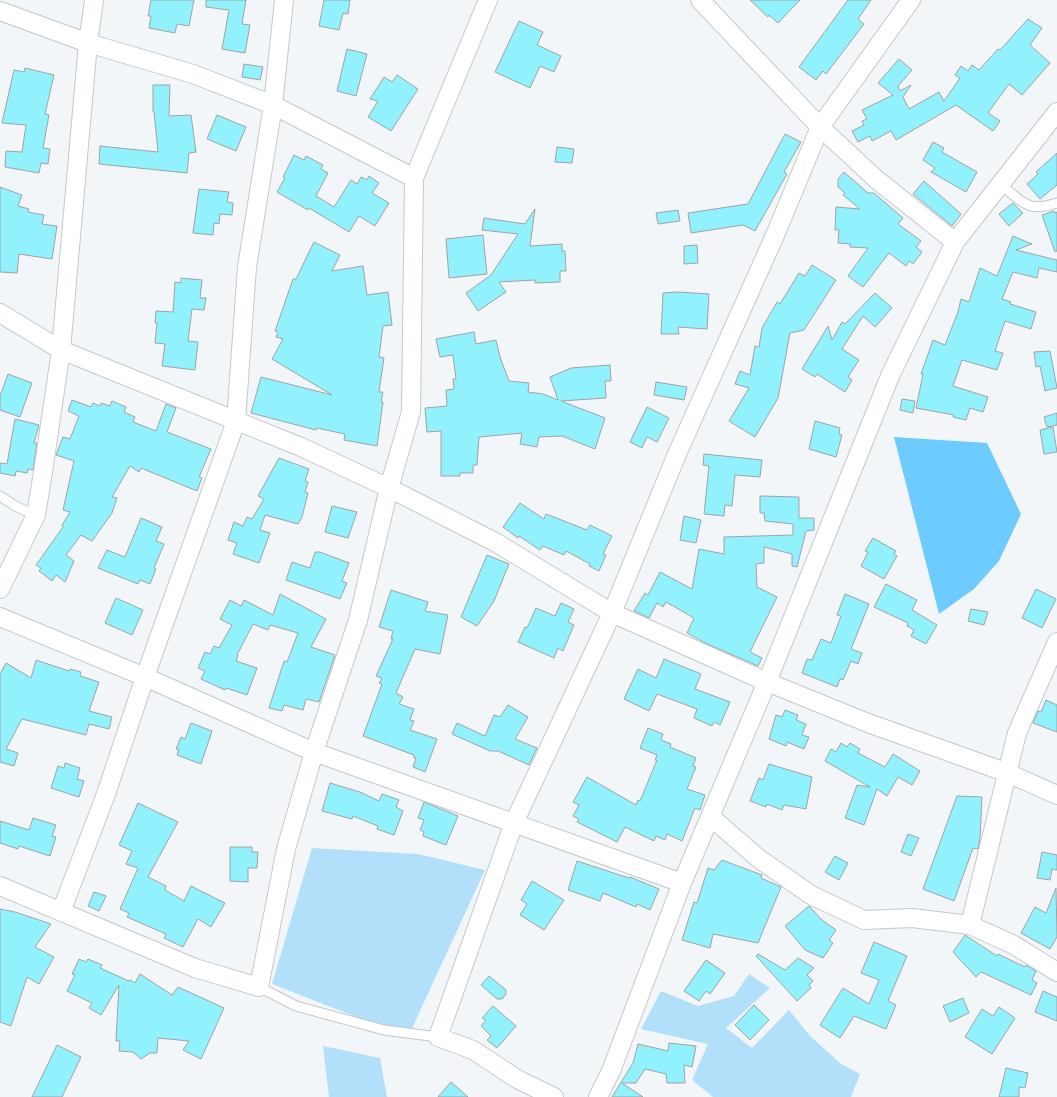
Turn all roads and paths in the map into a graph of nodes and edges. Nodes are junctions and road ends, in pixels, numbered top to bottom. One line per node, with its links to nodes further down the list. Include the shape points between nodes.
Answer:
1 (94, 0): 7 (street)
2 (284, 0): 8 (street)
3 (488, 0): 11 (street)
4 (700, 0): 10 (street)
5 (911, 0): 10 (street)
6 (0, 11): 7 (street)
7 (88, 42): 8 (street, via 193,74); 16 (street)
8 (273, 105): 11 (street); 17 (street, via 247,267)
9 (1057, 113): 12 (street)
10 (820, 127): 14 (street, via 876,179); 22 (street, via 676,454)
11 (414, 178): 18 (street, via 410,412)
12 (1000, 184): 13 (lane, via 1028,206 1042,208); 14 (street)
13 (1057, 202)
14 (955, 242): 26 (street, via 890,376)
15 (0, 313): 16 (street)
16 (61, 350): 17 (street); 20 (street)
17 (236, 421): 18 (street); 25 (street)
18 (389, 488): 22 (street, via 495,542); 27 (street, via 358,620)
19 (0, 496): 20 (lane)
20 (36, 515): 21 (street)
21 (0, 589)
22 (612, 612): 26 (street); 31 (street)
23 (0, 617): 25 (street)
24 (1057, 642): 28 (street, via 1017,733)
25 (145, 677): 27 (street); 34 (street, via 106,794)
26 (767, 682): 28 (street, via 868,723); 30 (street)
27 (314, 752): 31 (street); 37 (street, via 286,849)
28 (1008, 772): 29 (street); 35 (street)
29 (1057, 795)
30 (711, 816): 32 (street); 35 (street, via 758,858 811,895 864,920 912,918)
31 (514, 824): 32 (street); 38 (street)
32 (682, 883): 40 (street, via 611,1071)
33 (0, 886): 34 (street)
34 (61, 912): 37 (street, via 195,968)
35 (970, 925): 36 (street, via 1014,945)
36 (1057, 972)
37 (259, 987): 38 (lane, via 296,1006 384,1030)
38 (438, 1037): 39 (street, via 473,1050 517,1079)
39 (554, 1097)
40 (598, 1097)

